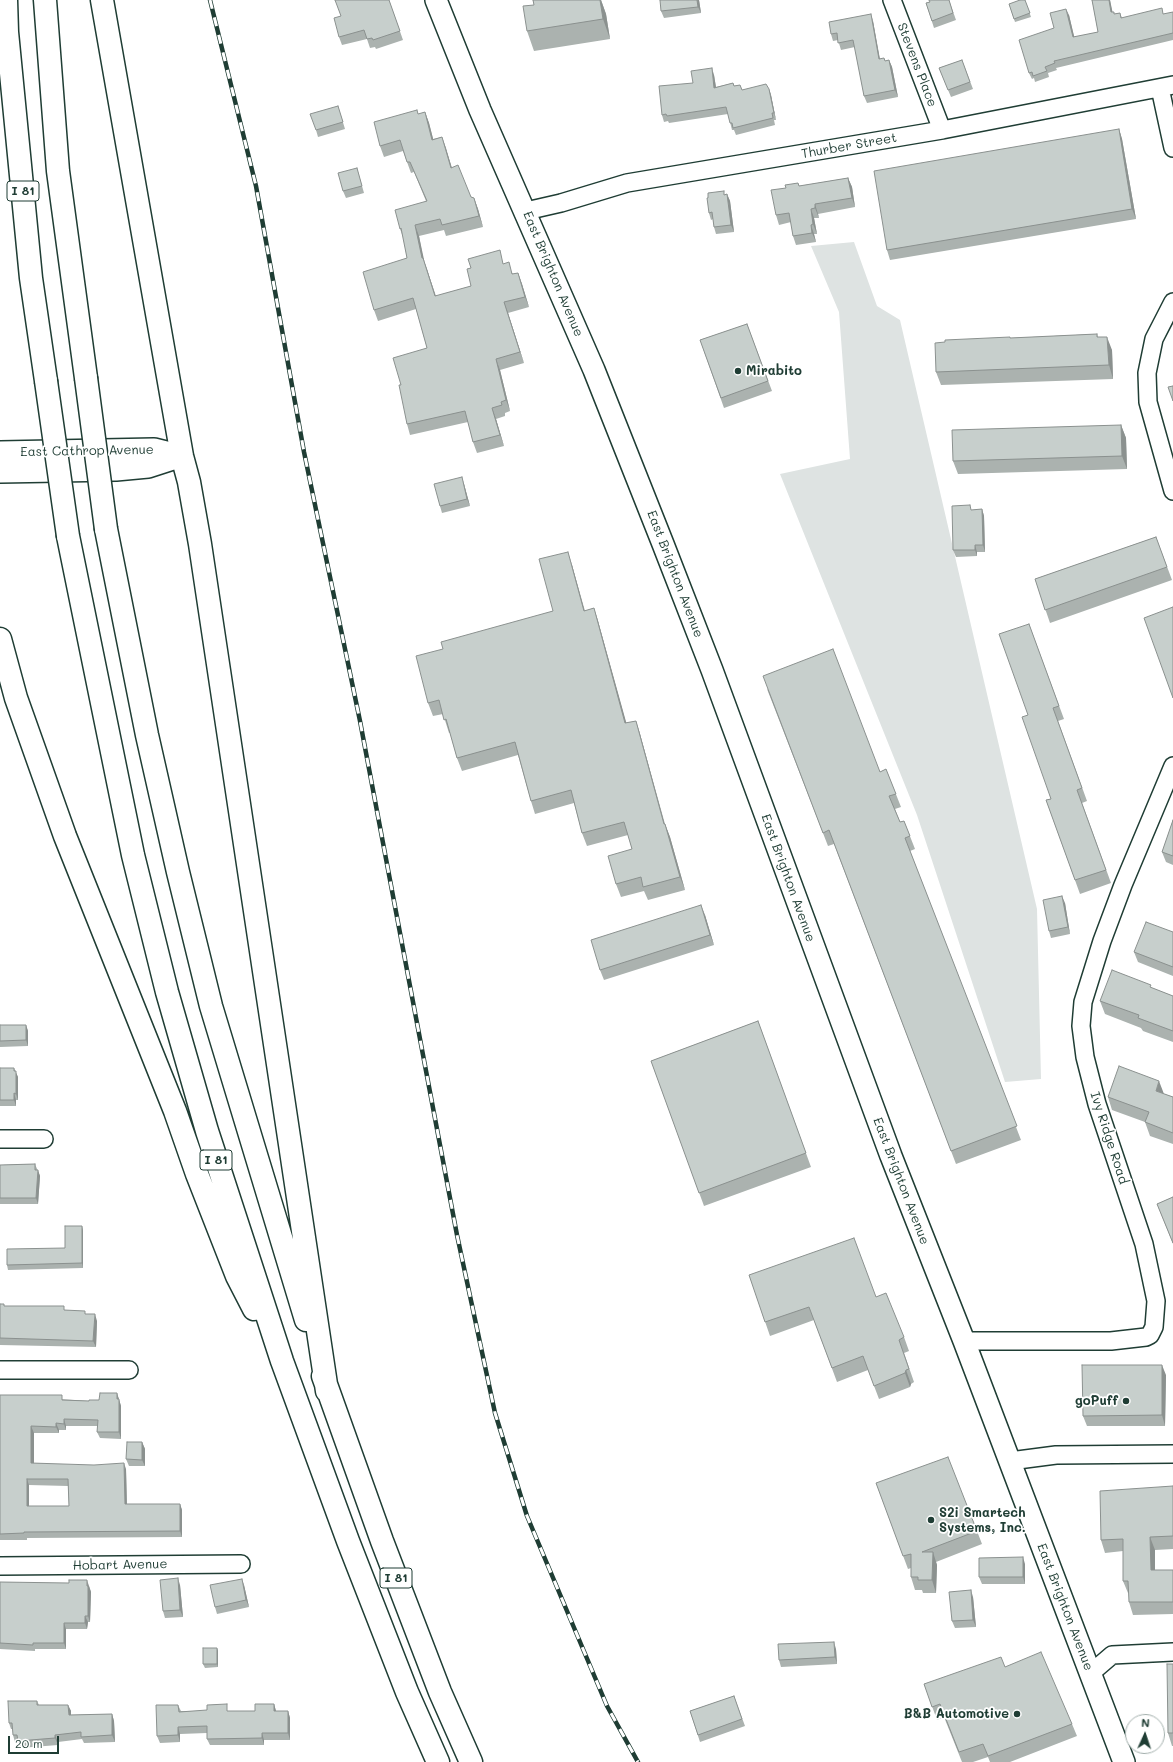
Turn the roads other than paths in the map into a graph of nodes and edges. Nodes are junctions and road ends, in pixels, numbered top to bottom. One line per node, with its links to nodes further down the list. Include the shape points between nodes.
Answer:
1 (6, 0): 20 (highway, I 81, bridge, via 31,278 68,536 133,855 167,992 207,1131)
2 (45, 0): 23 (highway, I 81, bridge, via 58,171 106,529 149,742 211,1006)
3 (102, 0): 12 (highway)
4 (436, 0): 9 (main road, East Brighton Avenue, via 480,110)
5 (892, 0): 7 (street, Stevens Place)
6 (1167, 86): 7 (street, Thurber Street); 8 (street)
7 (942, 130): 9 (street, Thurber Street, via 627,183)
8 (1173, 148)
9 (526, 211): 19 (main road, East Brighton Avenue, via 594,370 694,624 891,1156)
10 (1173, 302): 14 (street, via 1154,339 1147,373 1148,402)
11 (0, 452): 12 (main road, East Cathrop Avenue, via 154,448)
12 (182, 456): 13 (main road, East Cathrop Avenue, via 148,466 116,470); 23 (highway, via 200,544)
13 (0, 472)
14 (1173, 491)
15 (0, 639): 20 (highway, via 16,698 65,836 175,1111 197,1174 237,1276)
16 (1173, 766): 19 (street, Ivy Ridge Road, via 1102,941 1083,1002 1081,1026 1085,1057 1097,1104 1144,1244 1156,1301 1154,1327 1146,1337 1111,1341)
17 (44, 1138): 18 (street)
18 (0, 1139)
19 (964, 1341): 25 (main road, East Brighton Avenue)
20 (282, 1361): 30 (highway, I 81, via 348,1541 407,1692)
21 (0, 1370): 22 (street)
22 (129, 1370)
23 (327, 1391): 31 (highway, I 81, via 440,1692)
24 (1173, 1454): 25 (street, via 1056,1455)
25 (1010, 1461): 29 (main road, East Brighton Avenue)
26 (241, 1564): 27 (street, Hobart Avenue)
27 (0, 1566)
28 (1173, 1652): 29 (street, via 1112,1655)
29 (1091, 1672): 32 (main road, East Brighton Avenue)
30 (438, 1762)
31 (472, 1762)
32 (1124, 1762)

